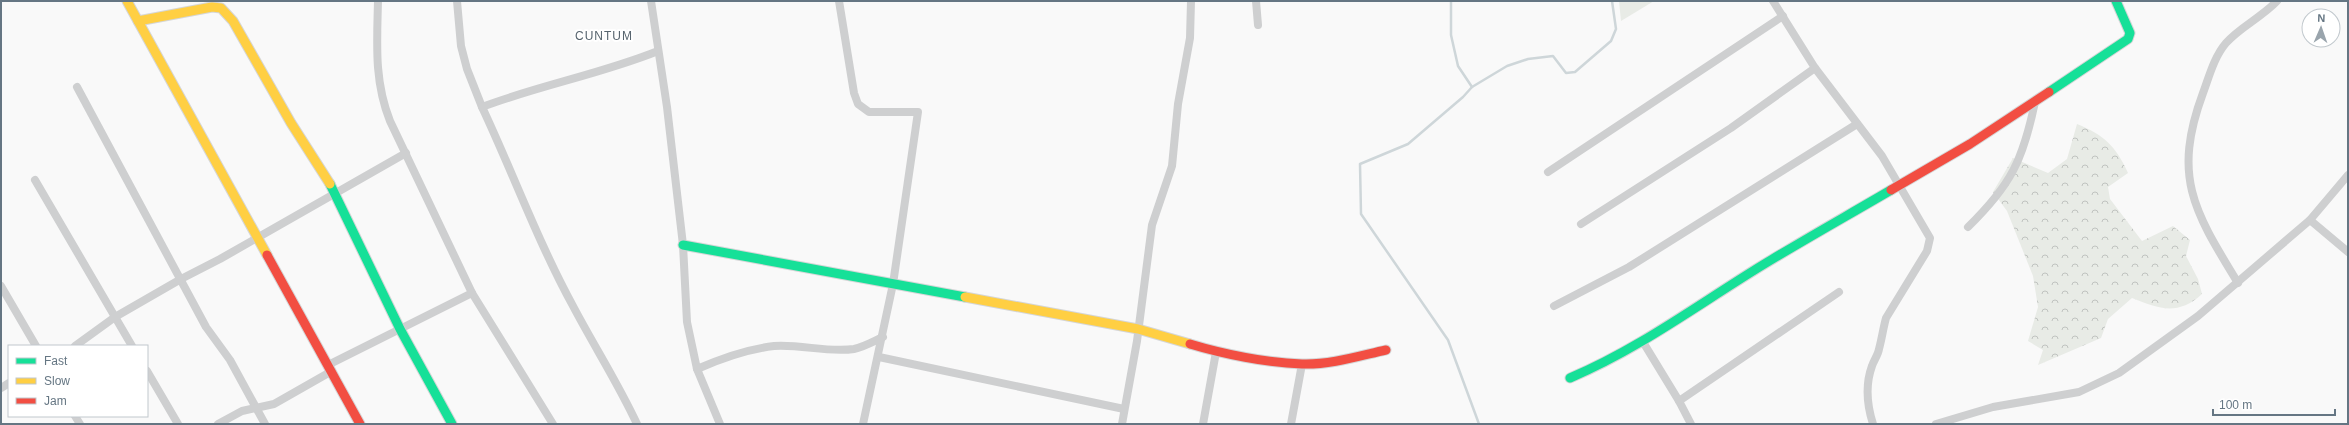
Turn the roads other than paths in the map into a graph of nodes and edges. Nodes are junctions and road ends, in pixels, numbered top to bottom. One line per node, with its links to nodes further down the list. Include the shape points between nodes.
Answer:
1 (127, 1): 12 (street)
2 (378, 1): 20 (street, via 377,50 381,99)
3 (456, 1): 18 (street, via 461,46)
4 (651, 1): 14 (street)
5 (839, 1): 34 (street, via 858,104 869,112 918,112)
6 (1191, 1): 41 (street, via 1190,38 1178,104 1172,166 1152,225)
7 (1256, 1): 13 (street)
8 (1773, 1): 11 (street)
9 (2116, 1): 17 (street, via 2130,33 2128,39)
10 (2278, 1): 33 (street, via 2226,44 2213,64 2190,135 2190,187 2213,242)
11 (1783, 16): 15 (street); 21 (street)
12 (138, 21): 25 (street, via 212,8 220,8 227,14 291,123); 29 (street)
13 (1258, 25)
14 (658, 50): 18 (street, via 625,63 516,94); 30 (street)
15 (1815, 68): 19 (street); 27 (street, via 1731,128)
16 (77, 87): 32 (street)
17 (2035, 102): 24 (street, via 1970,144); 28 (street, via 2016,168 1985,210)
18 (482, 107): 64 (street, via 540,240 573,307 604,359)
19 (1857, 124): 24 (street); 38 (street, via 1629,267)
20 (406, 152): 25 (street); 37 (street)
21 (1548, 172)
22 (2348, 175): 26 (street)
23 (35, 180): 39 (street)
24 (1899, 184): 43 (street, via 1753,271); 71 (street, via 1928,233 1929,244 1886,318 1882,330 1868,387 1867,404)
25 (336, 193): 29 (street); 40 (street)
26 (2310, 220): 31 (street); 33 (street)
27 (1581, 224)
28 (1968, 227)
29 (256, 238): 32 (street); 51 (street)
30 (683, 245): 34 (street); 52 (street, via 687,322)
31 (2348, 252)
32 (181, 278): 39 (street); 56 (street, via 206,327 230,360)
33 (2238, 283): 72 (street, via 2137,361 2095,387 1993,407)
34 (893, 284): 41 (street); 42 (street)
35 (1, 286): 44 (street)
36 (1839, 292): 55 (street)
37 (472, 294): 40 (street); 63 (street)
38 (1554, 306)
39 (115, 317): 45 (street); 46 (street)
40 (400, 329): 51 (street); 62 (street)
41 (1138, 329): 48 (street); 57 (street)
42 (883, 337): 49 (street); 52 (street, via 855,349 774,346 722,358)
43 (1642, 342): 54 (street, via 1601,365); 55 (street)
44 (35, 345)
45 (75, 345)
46 (131, 345)
47 (1386, 350): 50 (street, via 1337,361)
48 (1216, 352): 50 (street); 68 (street)
49 (879, 357): 57 (street); 66 (street)
50 (1302, 364): 69 (street)
51 (330, 368): 56 (street, via 274,404); 61 (street)
52 (697, 369): 65 (street)
53 (148, 374): 58 (street)
54 (1570, 378)
55 (1679, 401): 70 (street)
56 (256, 406): 59 (street); 60 (street)
57 (1124, 409): 67 (street)
58 (178, 424)
59 (218, 424)
60 (265, 424)
61 (360, 424)
62 (452, 424)
63 (553, 424)
64 (637, 424)
65 (720, 424)
66 (863, 424)
67 (1122, 424)
68 (1202, 424)
69 (1291, 424)
70 (1691, 424)
71 (1873, 424)
72 (1936, 424)

